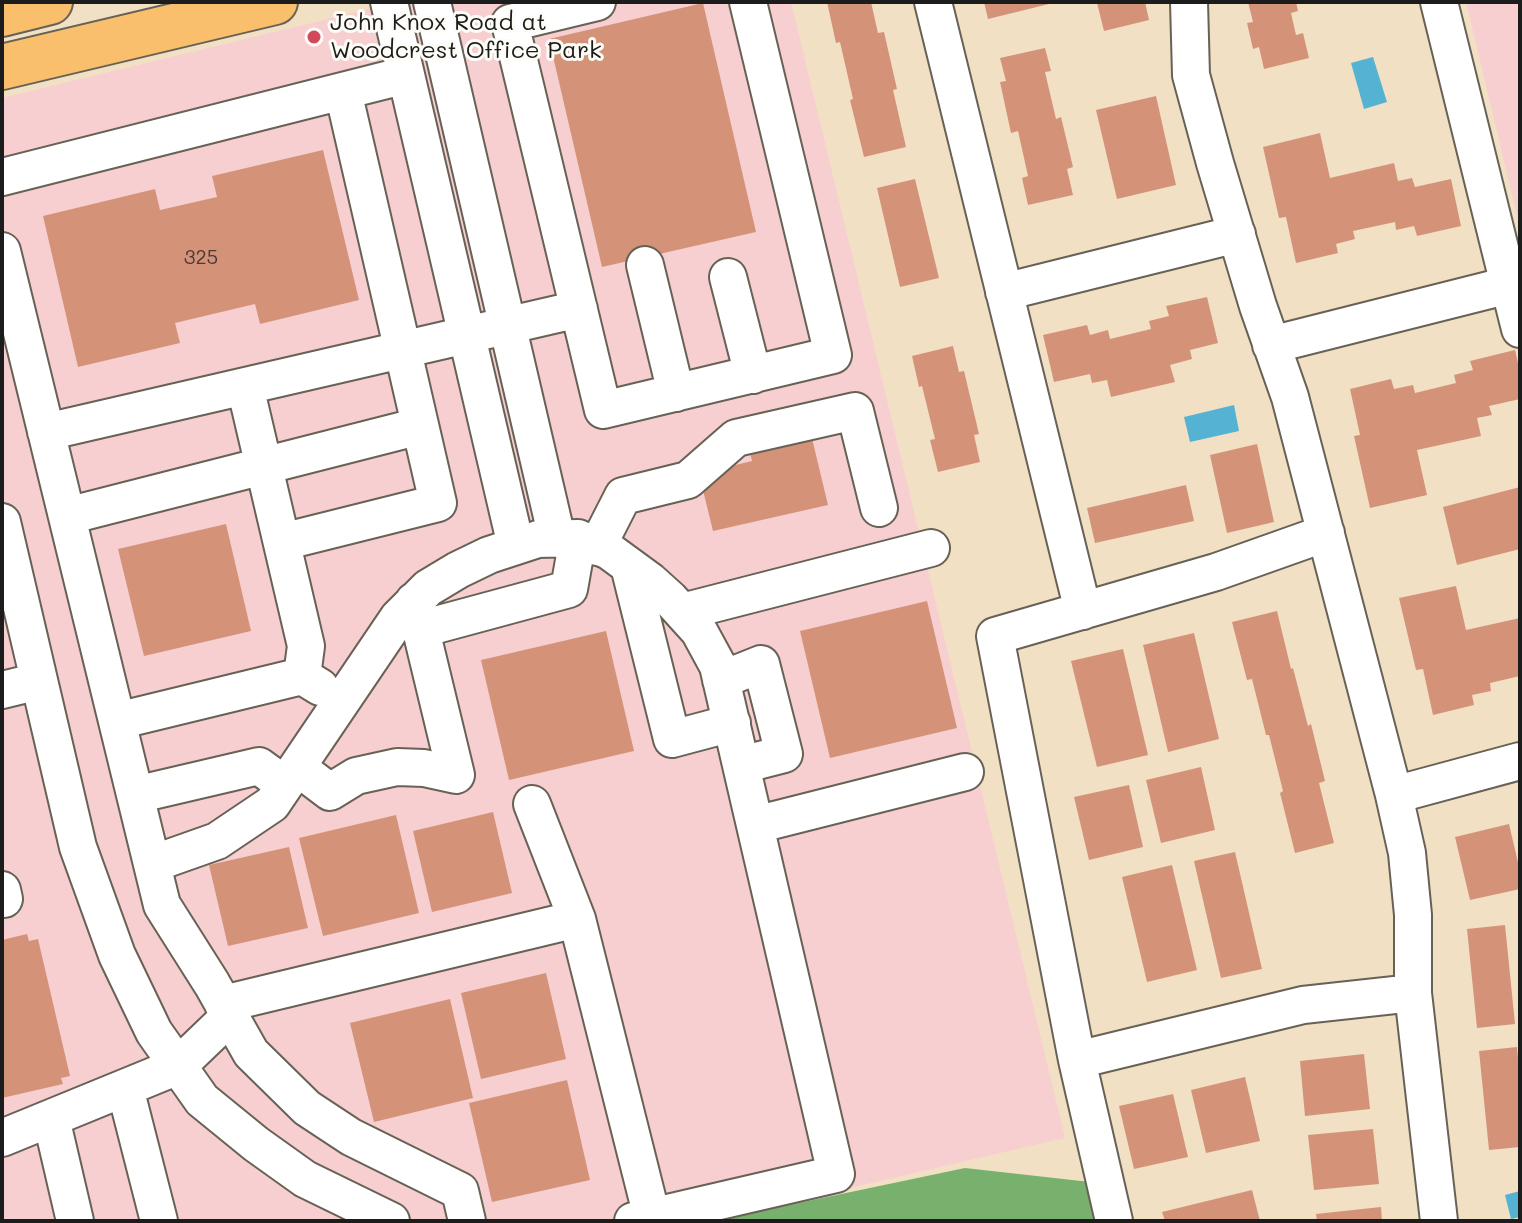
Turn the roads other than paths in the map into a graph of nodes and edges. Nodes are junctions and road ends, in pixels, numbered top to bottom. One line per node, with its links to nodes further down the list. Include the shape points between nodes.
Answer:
1 (50, 2): 10 (main road)
2 (275, 2): 11 (main road)
3 (389, 2): 12 (street)
4 (432, 2): 23 (street)
5 (597, 2): 22 (street, via 510,23)
6 (748, 2): 28 (street, via 833,355)
7 (933, 2): 21 (street)
8 (1189, 2): 15 (street, via 1191,75)
9 (1439, 2): 19 (street)
10 (2, 14)
11 (2, 67)
12 (406, 75): 13 (street); 25 (street)
13 (343, 91): 14 (street); 27 (street)
14 (2, 177)
15 (1237, 234): 21 (street); 26 (street)
16 (2, 251): 20 (street)
17 (645, 265): 30 (street)
18 (728, 277): 28 (street)
19 (1509, 285): 24 (street); 26 (street)
20 (7, 290): 32 (street)
21 (1004, 292): 43 (street)
22 (579, 309): 23 (street); 30 (street, via 603,410)
23 (508, 325): 25 (street); 38 (street)
24 (1520, 329)
25 (467, 335): 27 (street); 40 (street)
26 (1271, 345): 37 (street)
27 (403, 349): 29 (street); 31 (street)
28 (753, 375): 30 (street)
29 (245, 386): 32 (street); 33 (street)
30 (676, 393)
31 (420, 426): 33 (street); 39 (street, via 438,503)
32 (46, 432): 35 (street)
33 (264, 465): 35 (street); 39 (street)
34 (879, 508): 38 (street, via 855,411 736,438 688,480 623,496)
35 (67, 516): 51 (street)
36 (2, 522): 48 (street)
37 (1326, 533): 43 (street); 58 (street)
38 (577, 541): 40 (street, via 538,539); 42 (street, via 609,551); 45 (street, via 569,589)
39 (282, 542): 46 (street, via 306,646)
40 (516, 546): 45 (street, via 428,588)
41 (931, 548): 44 (street)
42 (629, 566): 44 (street); 52 (street, via 672,739)
43 (1083, 611): 67 (street, via 995,636)
44 (682, 612): 47 (street, via 699,631)
45 (418, 615): 50 (street, via 398,618); 56 (street, via 456,775 397,767 356,776 330,792)
46 (302, 676): 50 (street); 51 (street)
47 (721, 680): 52 (street); 54 (street, via 761,664 784,754)
48 (39, 681): 49 (street); 68 (street, via 78,847 117,955 154,1032)
49 (2, 690)
50 (342, 700): 56 (street)
51 (117, 721): 57 (street)
52 (732, 723): 54 (street)
53 (1520, 761): 58 (street)
54 (741, 765): 60 (street)
55 (965, 772): 60 (street)
56 (291, 776): 57 (street, via 259,766); 61 (street, via 272,804 217,841)
57 (135, 795): 61 (street)
58 (1394, 795): 65 (street, via 1409,869)
59 (532, 804): 64 (street)
60 (755, 825): 72 (street, via 836,1174)
61 (152, 864): 66 (street, via 162,905)
62 (2, 890): 63 (street)
63 (2, 899)
64 (577, 919): 66 (street); 72 (street)
65 (1413, 993): 67 (street, via 1303,1005); 78 (street)
66 (227, 1010): 68 (street); 76 (street, via 251,1053 307,1108 351,1137 460,1191)
67 (1077, 1060): 77 (street)
68 (178, 1066): 69 (street); 75 (street, via 202,1100 256,1144 305,1179)
69 (125, 1088): 70 (street); 74 (street)
70 (51, 1118): 71 (street); 73 (street)
71 (2, 1138)
72 (642, 1219)
73 (75, 1221)
74 (159, 1221)
75 (391, 1221)
76 (467, 1221)
77 (1114, 1221)
78 (1439, 1221)

